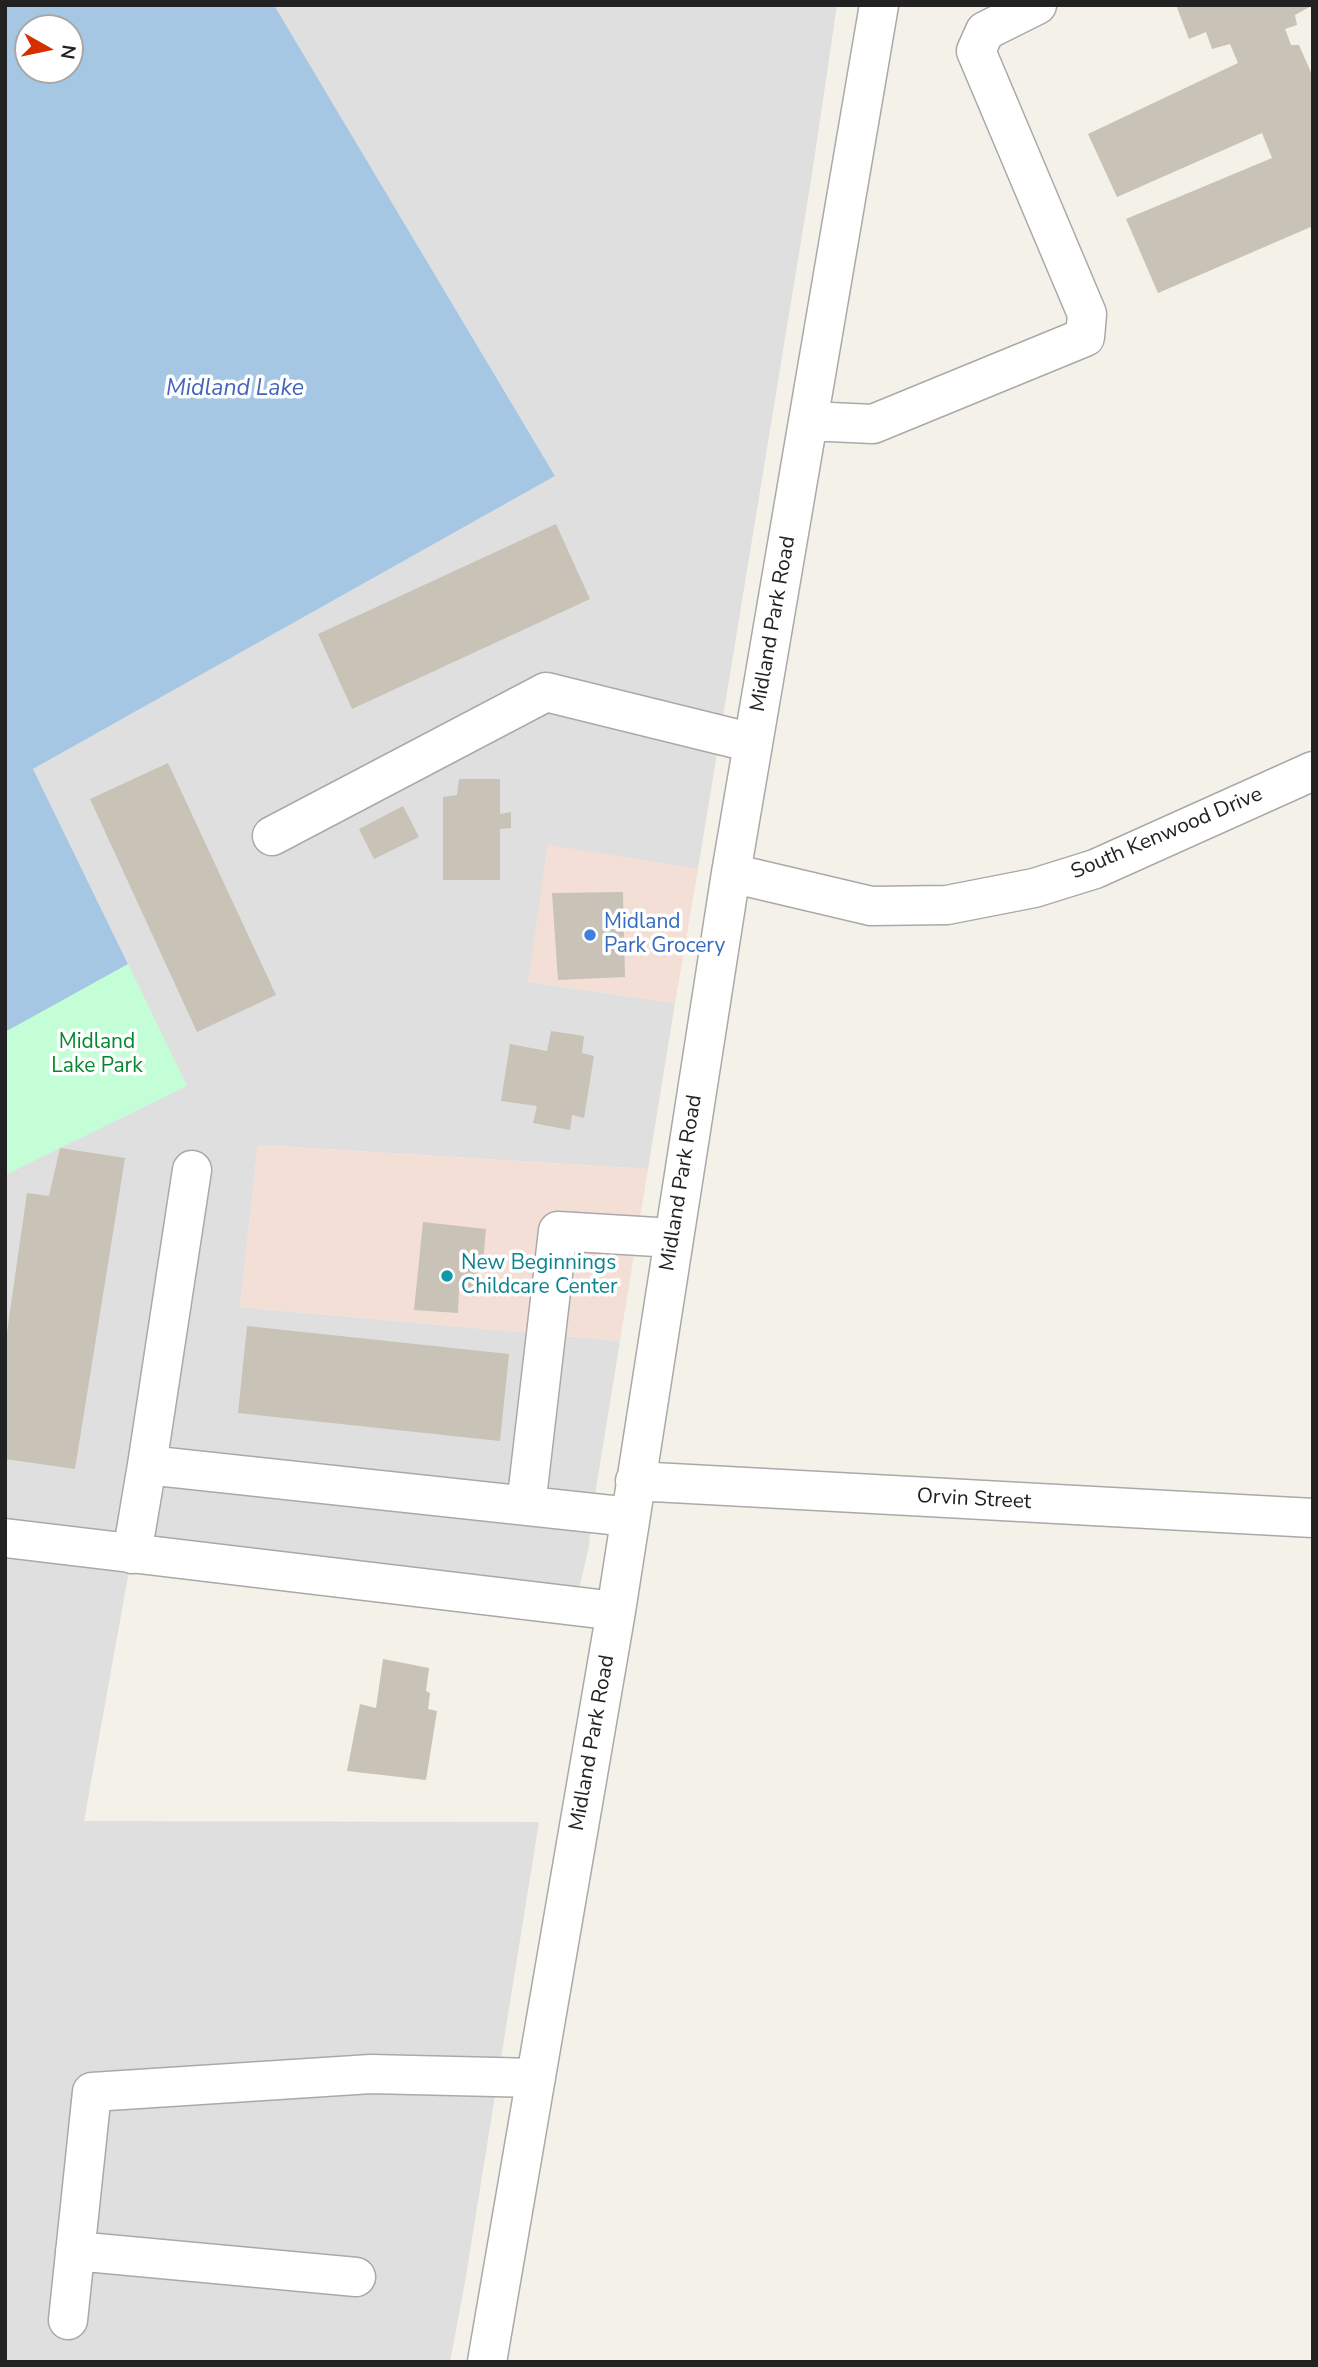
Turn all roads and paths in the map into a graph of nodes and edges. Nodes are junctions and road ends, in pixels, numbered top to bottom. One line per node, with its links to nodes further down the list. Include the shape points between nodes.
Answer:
1 (879, 5): 3 (street, Midland Park Road)
2 (1037, 5): 3 (street, via 985,32 976,51 1087,314 1085,337 873,424)
3 (808, 421): 4 (street, Midland Park Road)
4 (753, 743): 6 (street, via 546,692); 7 (street, Midland Park Road)
5 (1313, 771): 7 (street, South Kenwood Drive, via 1095,869 1034,888 947,905 871,906)
6 (272, 836)
7 (731, 873): 9 (street, Midland Park Road)
8 (192, 1170): 10 (street)
9 (673, 1238): 11 (street, Midland Park Road); 12 (street, via 558,1231)
10 (147, 1465): 12 (street, Orvin Street); 15 (street)
11 (632, 1499): 12 (street, Orvin Street); 13 (street, Orvin Street); 16 (street, Midland Park Road)
12 (526, 1506)
13 (1313, 1518)
14 (5, 1538): 15 (street)
15 (132, 1554): 16 (street)
16 (616, 1611): 17 (street, Midland Park Road)
17 (536, 2078): 18 (street, via 372,2074 92,2092); 21 (street, Midland Park Road)
18 (75, 2251): 19 (street); 20 (street)
19 (356, 2277)
20 (68, 2320)
21 (488, 2362)

